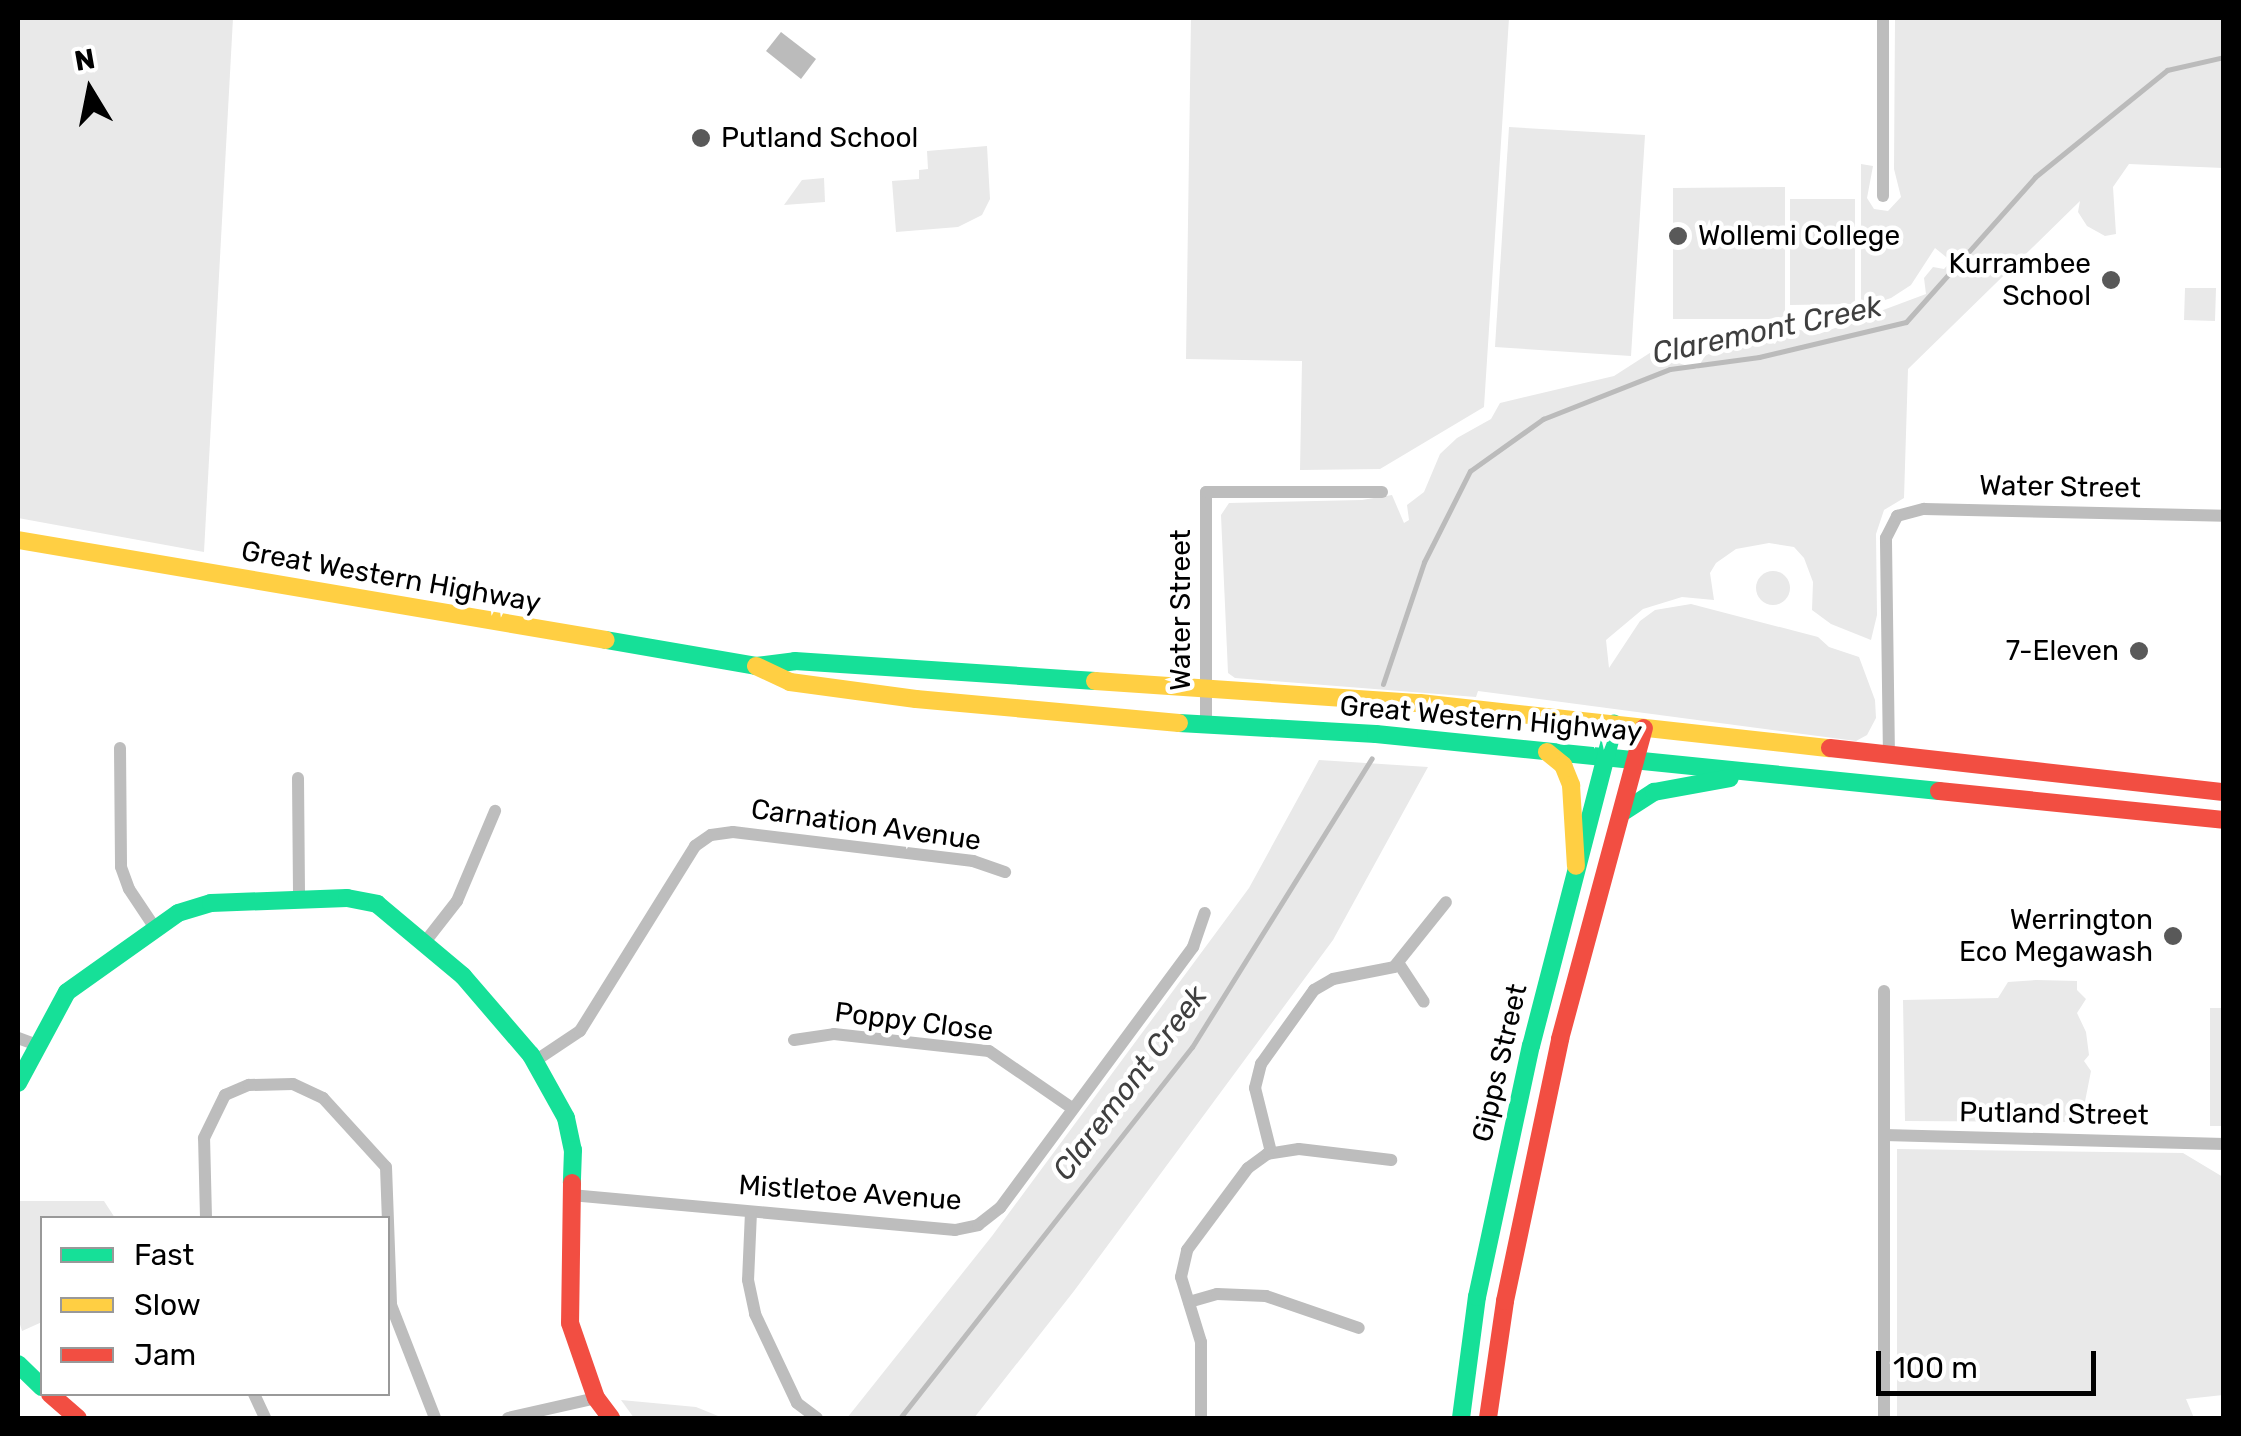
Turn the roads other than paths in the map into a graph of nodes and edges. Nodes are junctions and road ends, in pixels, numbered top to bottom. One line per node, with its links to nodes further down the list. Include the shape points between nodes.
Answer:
1 (1884, 18): 2 (street)
2 (1883, 196)
3 (1382, 492): 7 (street, Water Street, via 1206,492)
4 (2224, 516): 14 (street, Water Street, via 1924,509 1897,516 1886,538)
5 (18, 540): 6 (main road, Great Western Highway)
6 (756, 666): 7 (main road, Great Western Highway, via 795,661); 9 (main road, Great Western Highway, via 790,682 862,692)
7 (1207, 688): 8 (main road, Great Western Highway); 9 (street, Water Street)
8 (1614, 724): 10 (main road, Great Western Highway); 13 (main road, Gipps Street)
9 (1206, 725): 12 (main road, Great Western Highway)
10 (1644, 728): 14 (main road, Great Western Highway); 15 (main road, Gipps Street)
11 (120, 748): 27 (street, via 120,867)
12 (1546, 752): 13 (main road, Great Western Highway); 22 (main road, via 1563,765 1571,785)
13 (1606, 757): 15 (main road, Great Western Highway); 22 (main road, Gipps Street)
14 (1889, 757): 18 (main road, Great Western Highway)
15 (1636, 760): 16 (main road, Great Western Highway); 20 (main road, Gipps Street)
16 (1755, 773): 20 (main road, via 1654,792); 21 (main road, Great Western Highway)
17 (298, 778): 24 (street)
18 (2224, 792)
19 (495, 811): 28 (street, via 457,901)
20 (1623, 812): 60 (main road, Gipps Street, via 1556,1056 1505,1300)
21 (2224, 820)
22 (1576, 866): 59 (main road, Gipps Street, via 1497,1203)
23 (1005, 872): 35 (street, Carnation Avenue, via 973,861 733,832 711,835 695,846 580,1031)
24 (299, 898): 27 (main road, via 194,906); 28 (main road, via 378,904)
25 (1446, 902): 29 (street)
26 (1205, 913): 37 (street, Mistletoe Avenue, via 1193,947)
27 (155, 928): 34 (main road, via 68,992)
28 (425, 942): 35 (main road)
29 (1399, 964): 31 (street); 40 (street, via 1321,985 1261,1064 1255,1088)
30 (1884, 991): 38 (street)
31 (1424, 1002)
32 (18, 1038): 34 (street)
33 (794, 1040): 37 (street, Poppy Close, via 834,1034 990,1052)
34 (37, 1045): 36 (main road)
35 (535, 1061): 42 (main road, via 569,1127)
36 (18, 1083)
37 (1072, 1108): 43 (street, Mistletoe Avenue, via 1000,1208 971,1227)
38 (1884, 1135): 39 (street, Putland Street); 61 (street)
39 (2224, 1144)
40 (1271, 1152): 41 (street); 47 (street, via 1248,1168 1184,1257 1180,1277)
41 (1391, 1160)
42 (571, 1195): 43 (street, Mistletoe Avenue); 52 (main road, via 570,1323)
43 (751, 1212): 57 (street, via 748,1280 755,1314 797,1403)
44 (206, 1216): 45 (street, via 204,1138 225,1095 248,1085 293,1084 324,1098 386,1167)
45 (388, 1216)
46 (390, 1277): 54 (street, via 391,1304)
47 (1188, 1302): 48 (street, via 1217,1294 1266,1296); 58 (street, via 1201,1342)
48 (1359, 1328)
49 (18, 1364): 50 (main road)
50 (40, 1385)
51 (52, 1396): 53 (main road)
52 (596, 1398): 55 (street); 56 (main road)
53 (78, 1418)
54 (435, 1418)
55 (508, 1418)
56 (611, 1418)
57 (817, 1418)
58 (1200, 1418)
59 (1461, 1418)
60 (1488, 1418)
61 (1884, 1418)

